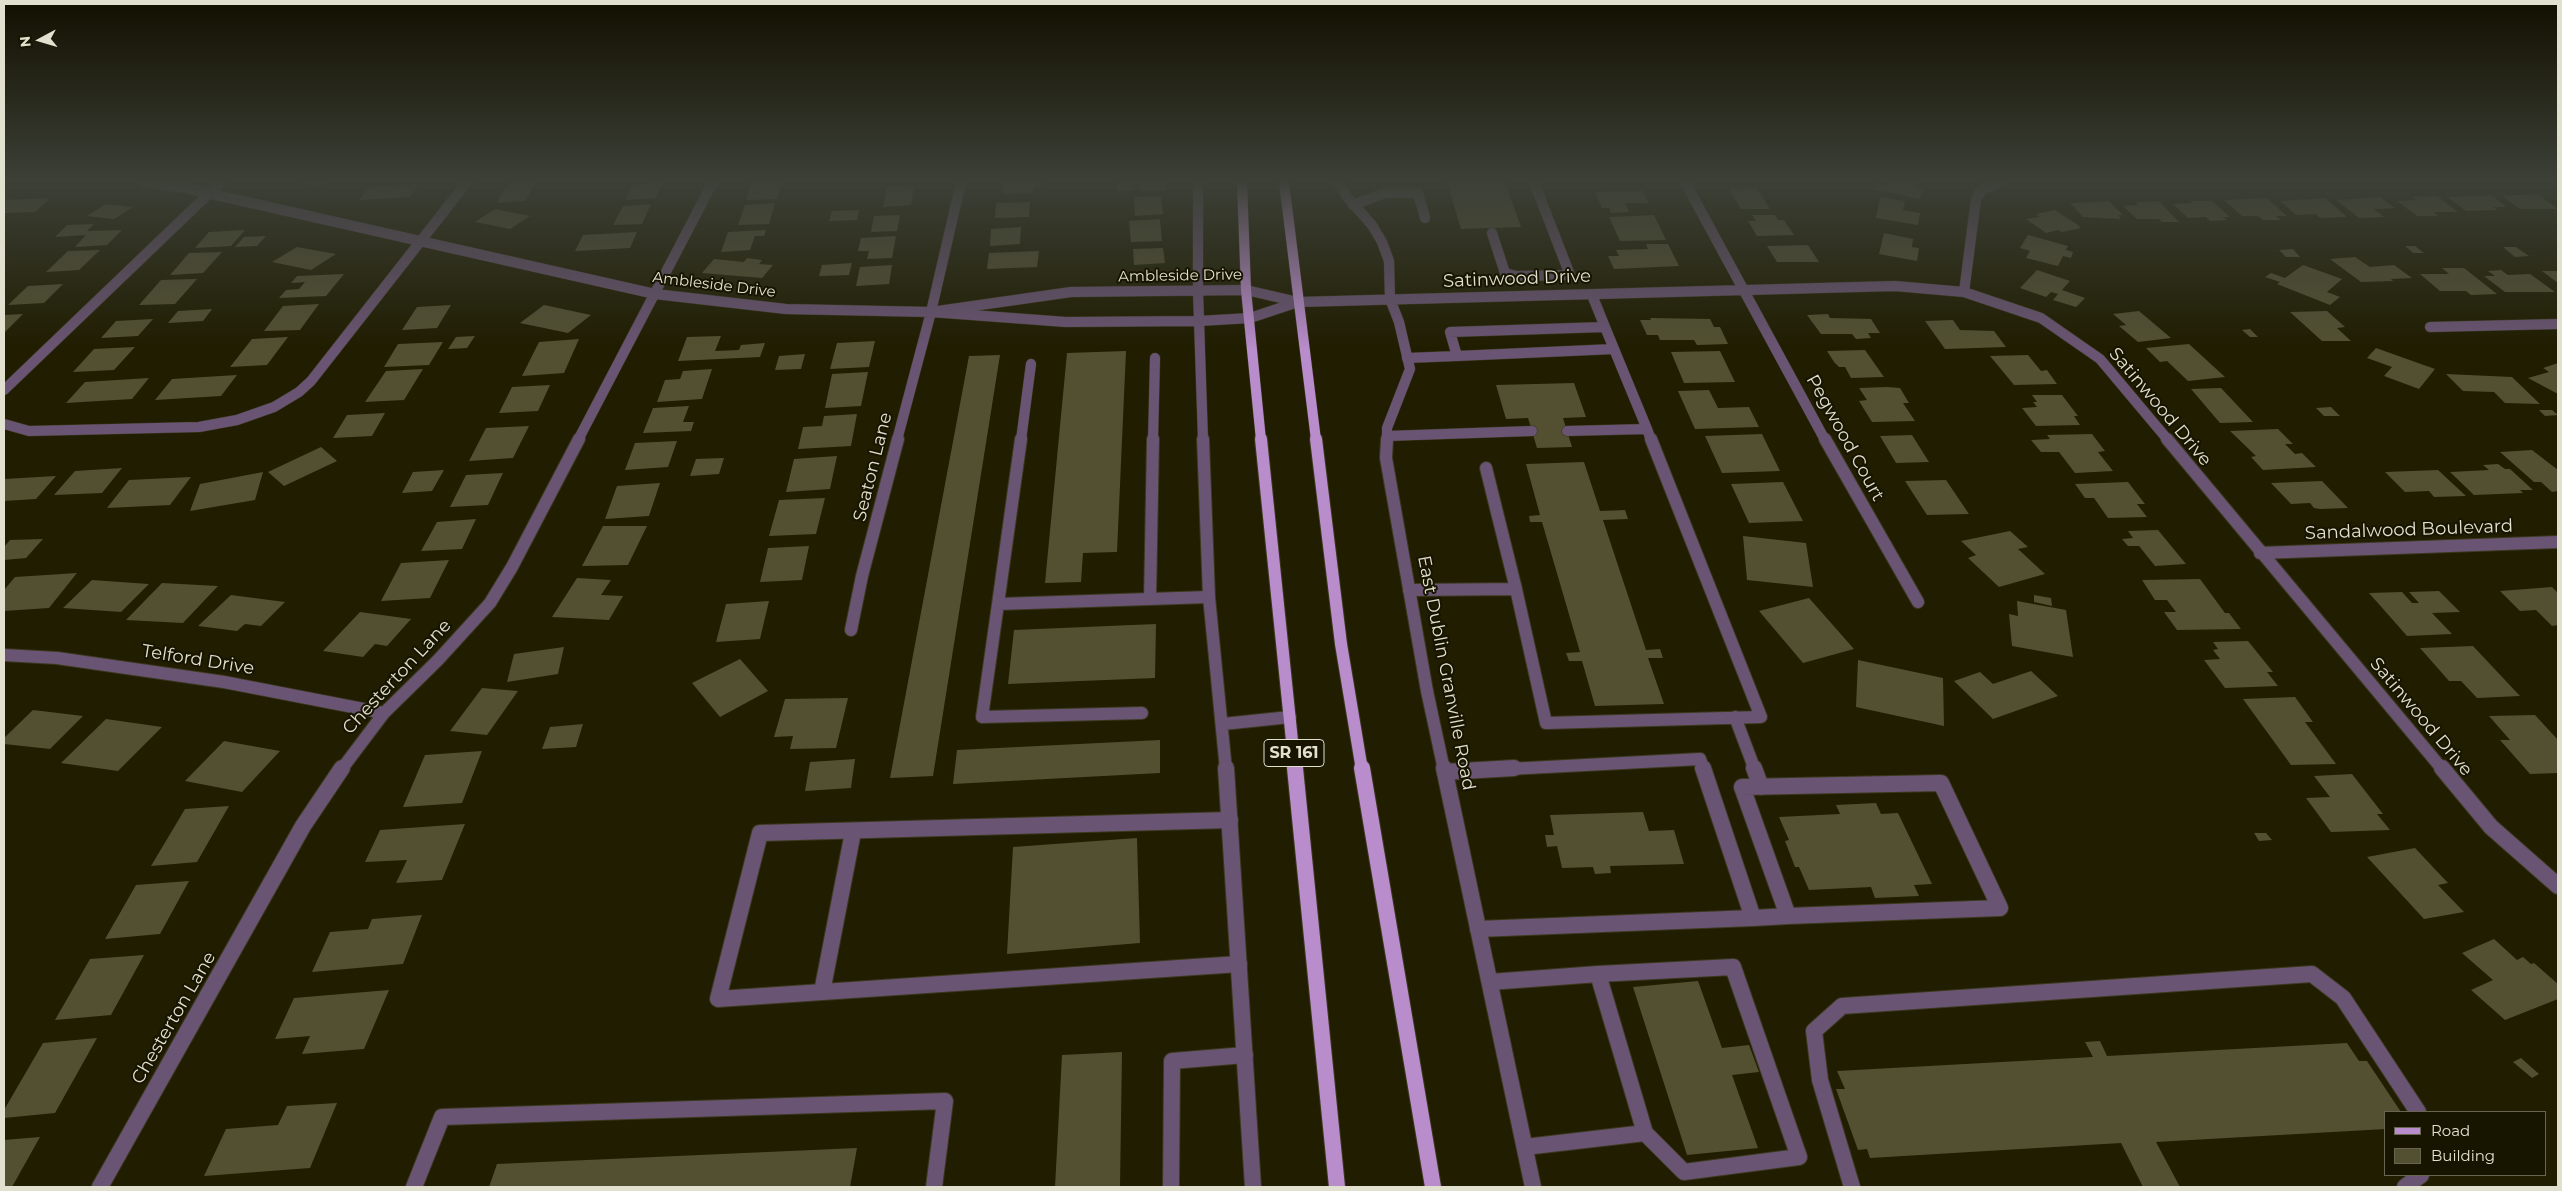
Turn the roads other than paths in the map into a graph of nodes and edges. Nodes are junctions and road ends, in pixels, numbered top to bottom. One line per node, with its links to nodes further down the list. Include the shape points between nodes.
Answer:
1 (163, 238): 34 (street)
2 (400, 238): 14 (street, Ambleside Drive)
3 (423, 238): 14 (street)
4 (684, 238): 19 (street, Chesterton Lane)
5 (948, 238): 23 (street, Seaton Lane)
6 (1198, 238): 17 (street)
7 (1244, 238): 15 (main road, SR 161)
8 (1290, 238): 22 (main road)
9 (1379, 238): 21 (street, East Dublin Granville Road, via 1389,261)
10 (1493, 238): 11 (street, via 1505,273 1516,276 1570,275)
11 (1556, 238)
12 (1715, 238): 16 (street, Pegwood Court)
13 (1971, 238): 18 (street)
14 (420, 242): 19 (street, Ambleside Drive); 35 (street, via 311,381 300,392 274,407 237,420 199,427 29,431)
15 (1246, 290): 17 (street, Ambleside Drive); 22 (street, Ambleside Drive); 24 (main road, SR 161)
16 (1744, 290): 18 (street, Satinwood Drive, via 1895,286); 20 (street, Satinwood Drive); 47 (street, Pegwood Court, via 1860,504)
17 (1198, 291): 23 (street, Ambleside Drive, via 1071,292); 25 (street)
18 (1964, 292): 42 (street, Satinwood Drive, via 2041,318 2100,359)
19 (655, 294): 23 (street, Ambleside Drive, via 786,309); 52 (street, Chesterton Lane, via 490,603)
20 (1592, 294): 21 (street, Satinwood Drive); 27 (street)
21 (1390, 299): 22 (street, Satinwood Drive); 32 (street, East Dublin Granville Road)
22 (1298, 302): 24 (street, Ambleside Drive); 79 (main road, via 1341,644)
23 (931, 312): 25 (street, Ambleside Drive, via 1066,322); 49 (street, Seaton Lane, via 862,576)
24 (1250, 318): 25 (street, Ambleside Drive); 54 (main road, SR 161)
25 (1199, 321): 45 (street)
26 (2558, 324): 28 (street)
27 (1605, 327): 29 (street); 30 (street, via 1450,332)
28 (2430, 327)
29 (1614, 350): 30 (street); 36 (street)
30 (1457, 356): 32 (street)
31 (1156, 358): 46 (street)
32 (1407, 358): 39 (street, East Dublin Granville Road, via 1410,369 1387,428)
33 (1031, 364): 48 (street)
34 (4, 390)
35 (4, 424)
36 (1647, 429): 38 (street); 53 (street, via 1761,717)
37 (1532, 431): 39 (street)
38 (1567, 431)
39 (1387, 436): 44 (street, East Dublin Granville Road, via 1386,458)
40 (1486, 468): 43 (street)
41 (2558, 542): 42 (street, Sandalwood Boulevard)
42 (2260, 552): 60 (street, Satinwood Drive, via 2491,827)
43 (1516, 589): 44 (street); 53 (street, via 1546,723)
44 (1409, 590): 56 (street, East Dublin Granville Road)
45 (1209, 597): 46 (street); 55 (street)
46 (1150, 599): 48 (street)
47 (1918, 602)
48 (998, 604): 51 (street, via 982,717)
49 (851, 630)
50 (4, 655): 52 (street, Telford Drive, via 57,658 224,682)
51 (1142, 713)
52 (384, 714): 73 (street, Chesterton Lane, via 356,747 303,826)
53 (1735, 717): 57 (street)
54 (1290, 718): 55 (street); 78 (main road, SR 161)
55 (1224, 724): 58 (street)
56 (1445, 772): 62 (street, via 1700,759); 63 (street, East Dublin Granville Road)
57 (1760, 787): 61 (street, via 1742,787); 61 (street, via 1941,783 2000,908)
58 (1230, 820): 59 (street); 64 (street)
59 (853, 832): 67 (street); 67 (street, via 760,833 718,999)
60 (2558, 886)
61 (1788, 916): 62 (street)
62 (1753, 918): 63 (street)
63 (1478, 929): 66 (street, East Dublin Granville Road)
64 (1239, 964): 67 (street); 68 (street)
65 (1598, 974): 66 (street); 70 (street); 70 (street, via 1733,967 1799,1157 1684,1172)
66 (1490, 982): 71 (street, East Dublin Granville Road)
67 (822, 992)
68 (1245, 1055): 76 (street, via 1172,1062); 77 (street)
69 (2417, 1111): 81 (street, via 2344,998 2312,974 1842,1006 1814,1032 1820,1080)
70 (1645, 1133): 71 (street)
71 (1525, 1147): 80 (street, East Dublin Granville Road)
72 (2420, 1176): 82 (street)
73 (100, 1187)
74 (414, 1187): 75 (street, via 442,1117 945,1101)
75 (934, 1187)
76 (1171, 1187)
77 (1253, 1187)
78 (1338, 1187)
79 (1433, 1187)
80 (1534, 1187)
81 (1852, 1187)
82 (2405, 1187)

